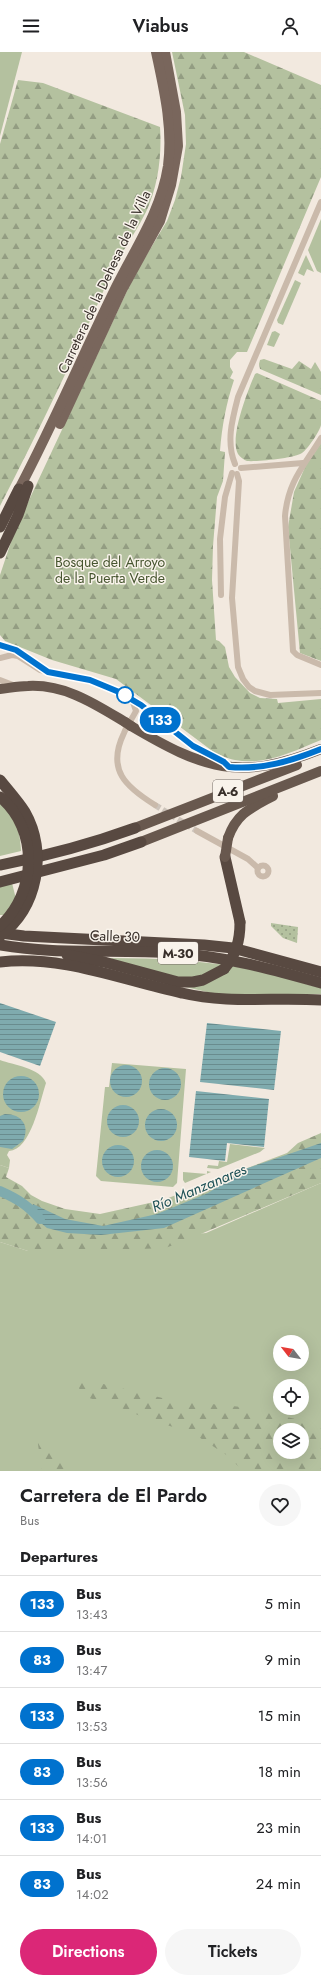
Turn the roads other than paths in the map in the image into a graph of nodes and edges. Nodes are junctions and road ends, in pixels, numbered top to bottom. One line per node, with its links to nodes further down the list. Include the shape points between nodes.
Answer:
1 (156, 52): 7 (main road, Carretera de la Dehesa de la Villa, via 170,124 170,146 164,186 146,234 116,287)
2 (164, 52): 7 (main road, Carretera de la Dehesa de la Villa, via 176,112 178,146 172,185 160,221 123,288 80,382)
3 (321, 202): 6 (street, via 238,397 230,444 234,464 238,464)
4 (321, 438): 5 (street)
5 (302, 463): 6 (street); 17 (street, via 291,489 285,516 292,646 297,655)
6 (237, 472): 13 (street, via 225,497 220,539); 22 (street, via 239,481 232,598 240,674 249,687 263,694)
7 (23, 487): 8 (highway); 9 (highway); 10 (highway)
8 (0, 520)
9 (0, 527)
10 (3, 542): 11 (highway); 12 (street)
11 (0, 553)
12 (0, 559)
13 (221, 595)
14 (0, 645): 18 (street, via 16,650)
15 (0, 651): 16 (street)
16 (0, 656): 18 (street, via 18,656 32,666)
17 (321, 665)
18 (48, 672): 28 (street, via 90,680 132,699 136,711 119,745 119,771 128,787)
19 (0, 680): 20 (street, via 9,685)
20 (28, 686): 21 (highway); 23 (highway, via 70,692 84,697 188,757 205,763 249,768 278,764)
21 (0, 689)
22 (321, 693)
23 (321, 749)
24 (321, 755): 29 (highway, A-6)
25 (320, 771): 31 (highway, A-6); 32 (highway, bridge, via 244,811 232,827)
26 (0, 780): 38 (highway, bridge, via 25,812 33,829 37,856 36,875 29,900 20,915)
27 (0, 797): 36 (highway, bridge, via 16,815 23,829 29,865 27,881 18,904)
28 (155, 805)
29 (135, 828): 33 (highway, A-6, via 52,854)
30 (197, 831): 34 (street, via 248,859)
31 (141, 842): 35 (highway, A-6, via 90,859)
32 (226, 857): 41 (highway, bridge, via 240,932 236,950 224,969 204,980 178,982 104,962)
33 (0, 865)
34 (258, 868)
35 (0, 882)
36 (0, 926): 40 (highway, via 194,940)
37 (0, 933): 40 (highway, Calle 30 / M-30)
38 (0, 936)
39 (0, 945): 41 (highway, Calle 30 / M-30)
40 (204, 945): 43 (highway, Calle 30 / M-30, via 233,948)
41 (31, 949): 44 (highway, Calle 30 / M-30, via 173,953 229,958)
42 (0, 962): 45 (highway, via 39,961 81,966 204,997)
43 (321, 972)
44 (321, 983)
45 (321, 1000)

